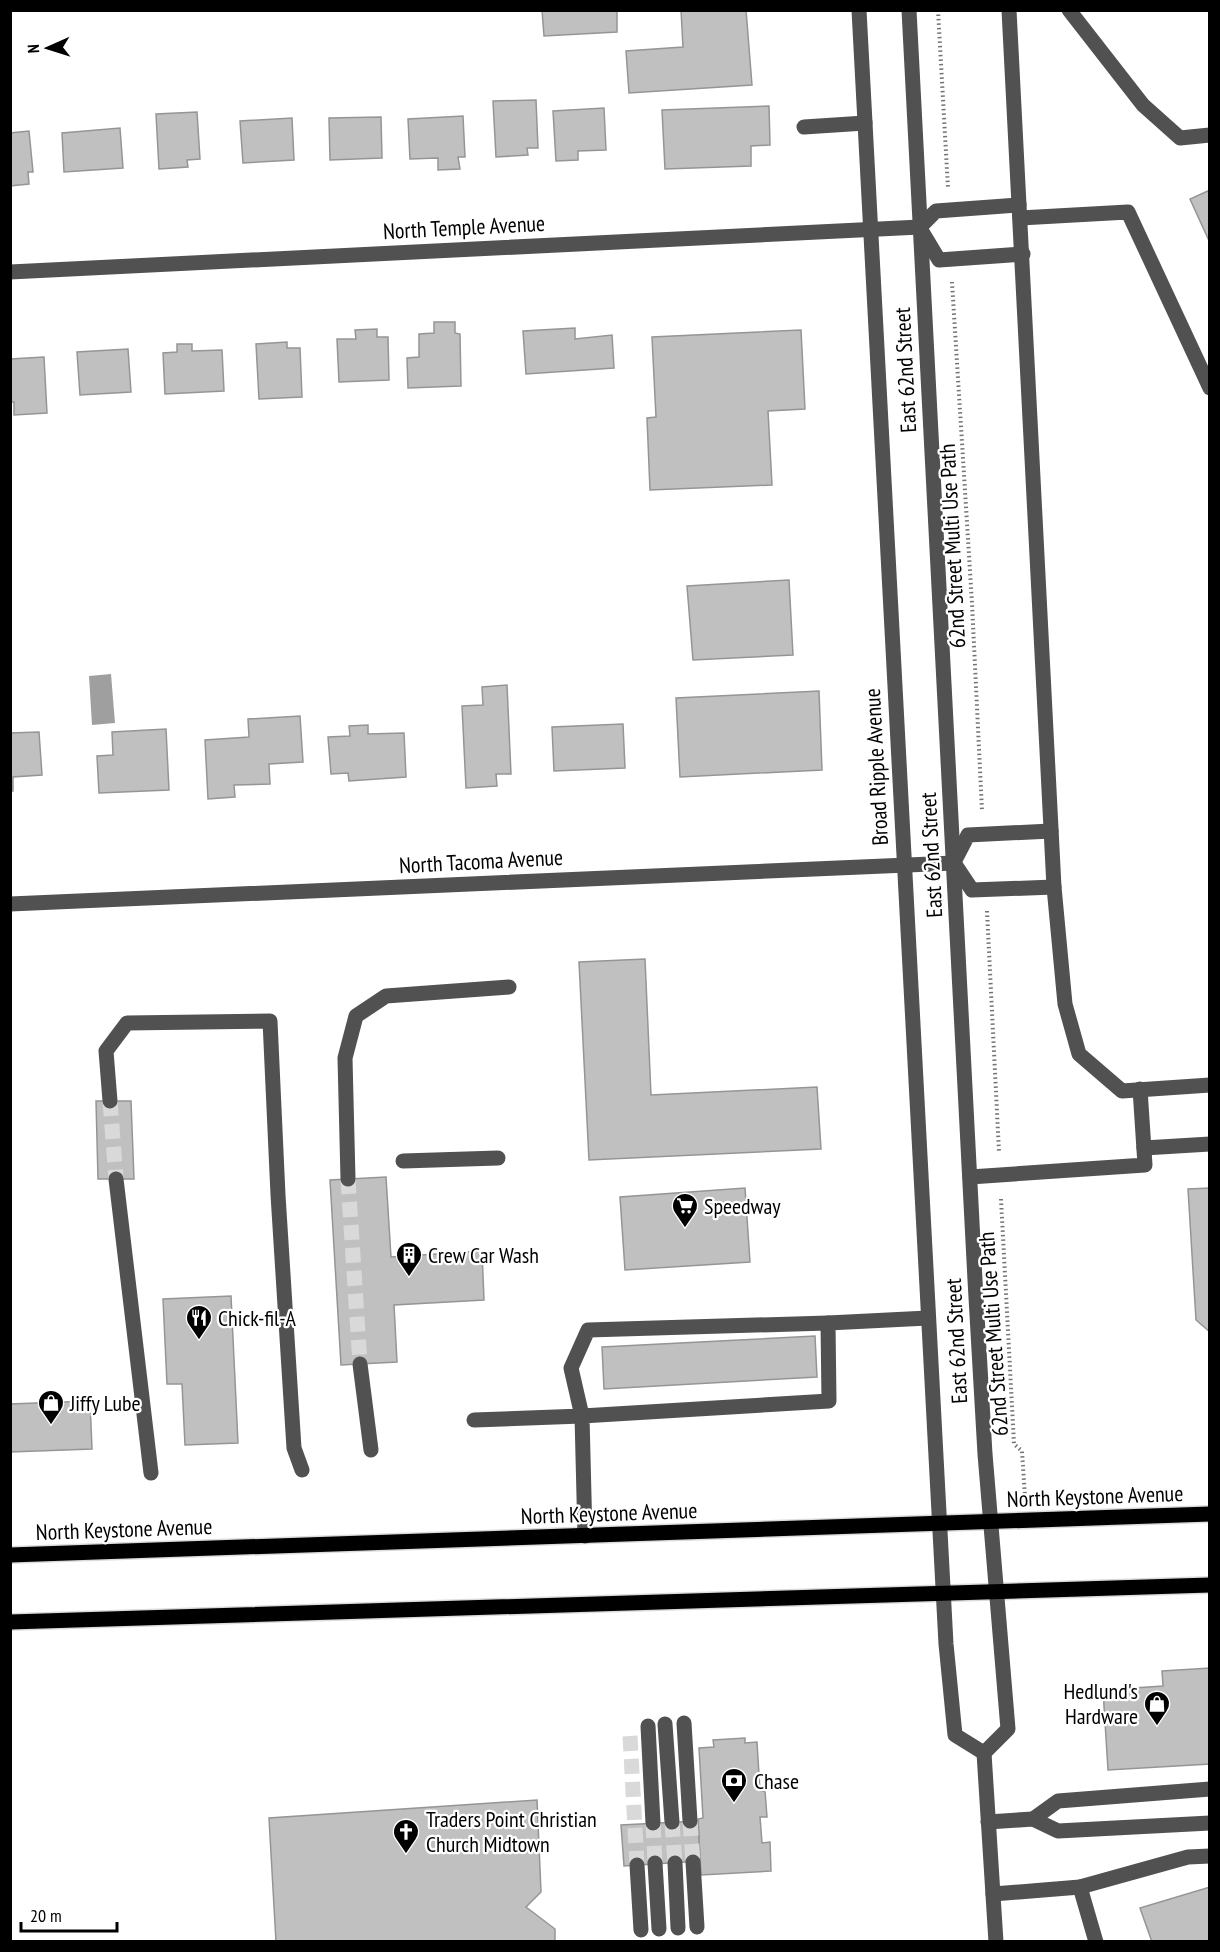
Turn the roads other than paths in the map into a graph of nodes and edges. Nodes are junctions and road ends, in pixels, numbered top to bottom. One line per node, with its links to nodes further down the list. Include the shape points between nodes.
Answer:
1 (860, 10): 5 (street, East 62nd Street)
2 (909, 10): 9 (street, East 62nd Street)
3 (1009, 10): 8 (street)
4 (1069, 10): 7 (street, via 1143,105 1180,138)
5 (865, 123): 6 (street); 10 (street, East 62nd Street)
6 (804, 126)
7 (1209, 135)
8 (1020, 212): 9 (street, via 936,211); 11 (street); 13 (street, via 1128,212)
9 (920, 227): 10 (street, North Temple Avenue); 11 (street, via 939,260); 16 (street, East 62nd Street)
10 (871, 230): 12 (street, North Temple Avenue); 14 (street, East 62nd Street)
11 (1023, 254): 15 (street)
12 (10, 272)
13 (1209, 388)
14 (894, 667): 17 (street, Broad Ripple Avenue)
15 (1051, 831): 16 (street, via 968,835); 18 (street)
16 (954, 863): 17 (street, North Tacoma Avenue); 18 (street, via 972,890); 28 (street, East 62nd Street)
17 (904, 864): 19 (street, North Tacoma Avenue); 31 (street, East 62nd Street)
18 (1054, 887): 22 (street, via 1065,1004 1079,1054 1122,1091)
19 (10, 904)
20 (509, 987): 30 (street, via 386,996 356,1016 345,1058)
21 (1209, 1085): 22 (street)
22 (1140, 1089): 25 (street)
23 (110, 1101): 37 (street, via 106,1051 127,1023 270,1021 294,1448)
24 (1209, 1144): 25 (street)
25 (1144, 1148): 28 (street, via 1144,1165)
26 (498, 1158): 27 (street)
27 (402, 1161)
28 (970, 1177): 40 (street, East 62nd Street)
29 (116, 1179): 38 (street)
30 (348, 1179)
31 (928, 1318): 32 (street); 41 (street, East 62nd Street)
32 (828, 1323): 34 (street, via 829,1401); 34 (street, via 588,1330 571,1368)
33 (360, 1364): 36 (street)
34 (582, 1416): 35 (street); 42 (street)
35 (474, 1420)
36 (371, 1449)
37 (302, 1470)
38 (151, 1473)
39 (1209, 1514): 40 (main road, North Keystone Avenue)
40 (992, 1523): 41 (main road, North Keystone Avenue); 45 (street, East 62nd Street)
41 (939, 1525): 42 (main road, North Keystone Avenue); 46 (street, East 62nd Street)
42 (585, 1536): 43 (main road, North Keystone Avenue)
43 (10, 1555)
44 (1209, 1585): 45 (main road)
45 (997, 1591): 46 (main road); 51 (street, East 62nd Street, via 1008,1729)
46 (944, 1594): 47 (main road); 51 (street, East 62nd Street, via 955,1735)
47 (10, 1622)
48 (684, 1723): 54 (street)
49 (665, 1724): 55 (street)
50 (648, 1726): 57 (street)
51 (984, 1753): 56 (street)
52 (1209, 1789): 53 (street, via 1058,1801)
53 (1033, 1819): 56 (street); 58 (street, via 1058,1831)
54 (690, 1821)
55 (672, 1822)
56 (988, 1822): 65 (street)
57 (653, 1823)
58 (1209, 1823)
59 (1209, 1856): 64 (street, via 1188,1857)
60 (693, 1862): 66 (street)
61 (655, 1863): 68 (street)
62 (675, 1863): 67 (street)
63 (637, 1865): 69 (street)
64 (1080, 1887): 65 (street); 71 (street)
65 (993, 1894): 70 (street)
66 (697, 1927)
67 (678, 1928)
68 (659, 1929)
69 (641, 1930)
70 (996, 1941)
71 (1096, 1941)

